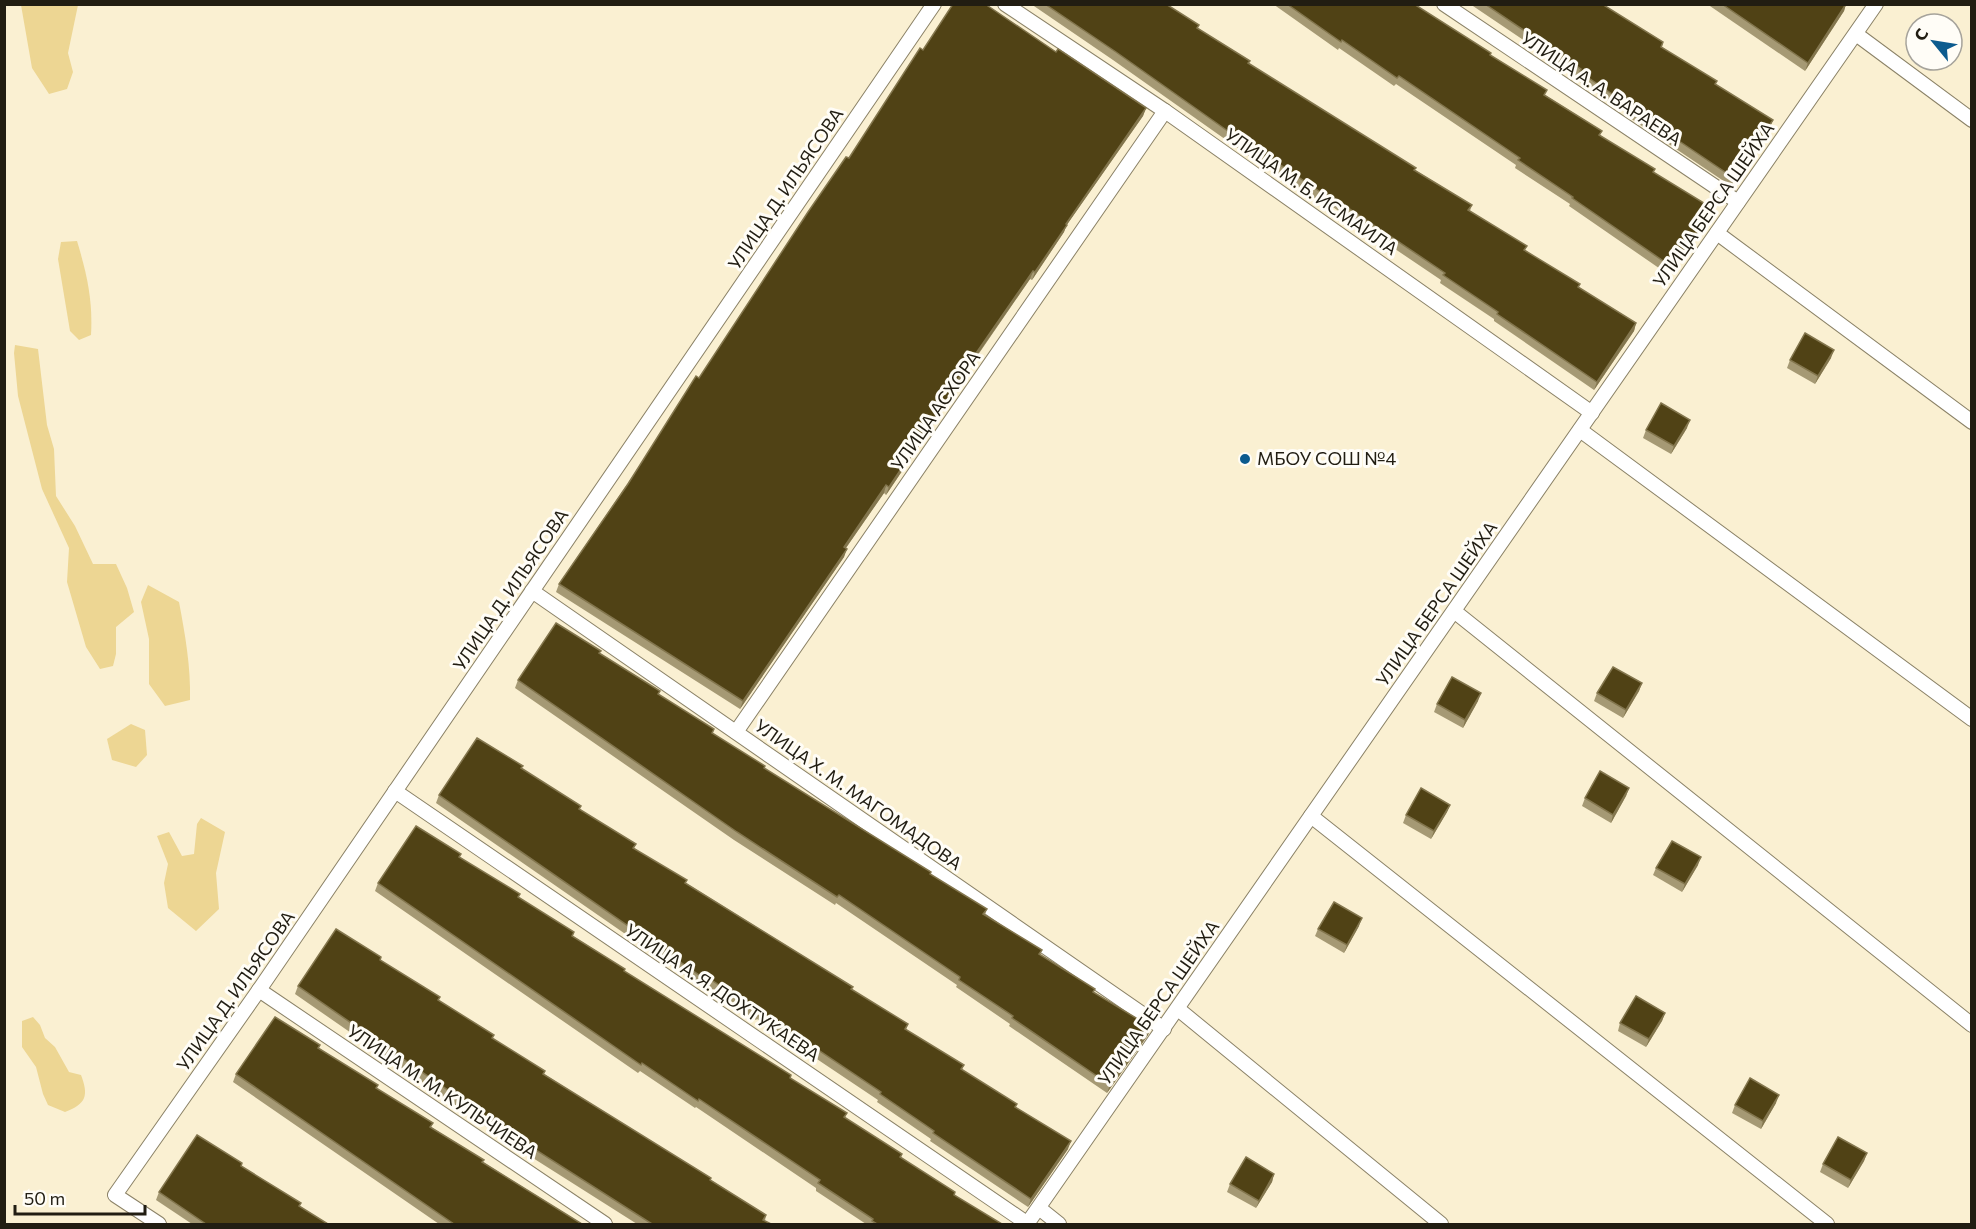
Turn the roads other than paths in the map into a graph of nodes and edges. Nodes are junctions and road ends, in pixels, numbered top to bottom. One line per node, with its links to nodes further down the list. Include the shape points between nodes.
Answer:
1 (934, 4): 13 (street, УЛИЦА Д. ИЛЬЯСОВА)
2 (1005, 4): 6 (street, УЛИЦА М. Б. ИСМАИЛА)
3 (1444, 4): 8 (street, УЛИЦА А. А. ВАРАЕВА)
4 (1874, 5): 5 (street, УЛИЦА БЕРСА ШЕЙХА)
5 (1856, 34): 7 (street); 8 (street, УЛИЦА БЕРСА ШЕЙХА)
6 (1166, 111): 10 (street, УЛИЦА М. Б. ИСМАИЛА); 16 (street, УЛИЦА АСХОРА)
7 (1971, 120)
8 (1738, 202): 9 (street, УЛИЦА БЕРСА ШЕЙХА)
9 (1717, 233): 10 (street, УЛИЦА БЕРСА ШЕЙХА); 11 (street)
10 (1592, 413): 12 (street, УЛИЦА БЕРСА ШЕЙХА)
11 (1971, 422)
12 (1580, 430): 14 (street, УЛИЦА БЕРСА ШЕЙХА); 15 (street)
13 (532, 591): 16 (street, УЛИЦА Х. М. МАГОМАДОВА); 17 (street, УЛИЦА Д. ИЛЬЯСОВА)
14 (1454, 611): 18 (street, УЛИЦА БЕРСА ШЕЙХА); 21 (street)
15 (1971, 719)
16 (736, 732): 22 (street, УЛИЦА Х. М. МАГОМАДОВА)
17 (395, 791): 19 (street, УЛИЦА Д. ИЛЬЯСОВА); 26 (street, УЛИЦА А. Я. ДОХТУКАЕВА)
18 (1311, 816): 20 (street, УЛИЦА БЕРСА ШЕЙХА); 29 (street)
19 (259, 990): 24 (street, УЛИЦА Д. ИЛЬЯСОВА, via 115,1195); 25 (street, УЛИЦА М. М. КУЛЬЧИЕВА)
20 (1178, 1009): 22 (street, УЛИЦА БЕРСА ШЕЙХА); 28 (street)
21 (1971, 1025)
22 (1164, 1029): 23 (street, УЛИЦА БЕРСА ШЕЙХА)
23 (1039, 1208): 26 (street, УЛИЦА БЕРСА ШЕЙХА); 27 (street)
24 (159, 1224)
25 (605, 1224)
26 (1028, 1224)
27 (1059, 1224)
28 (1441, 1224)
29 (1827, 1224)

